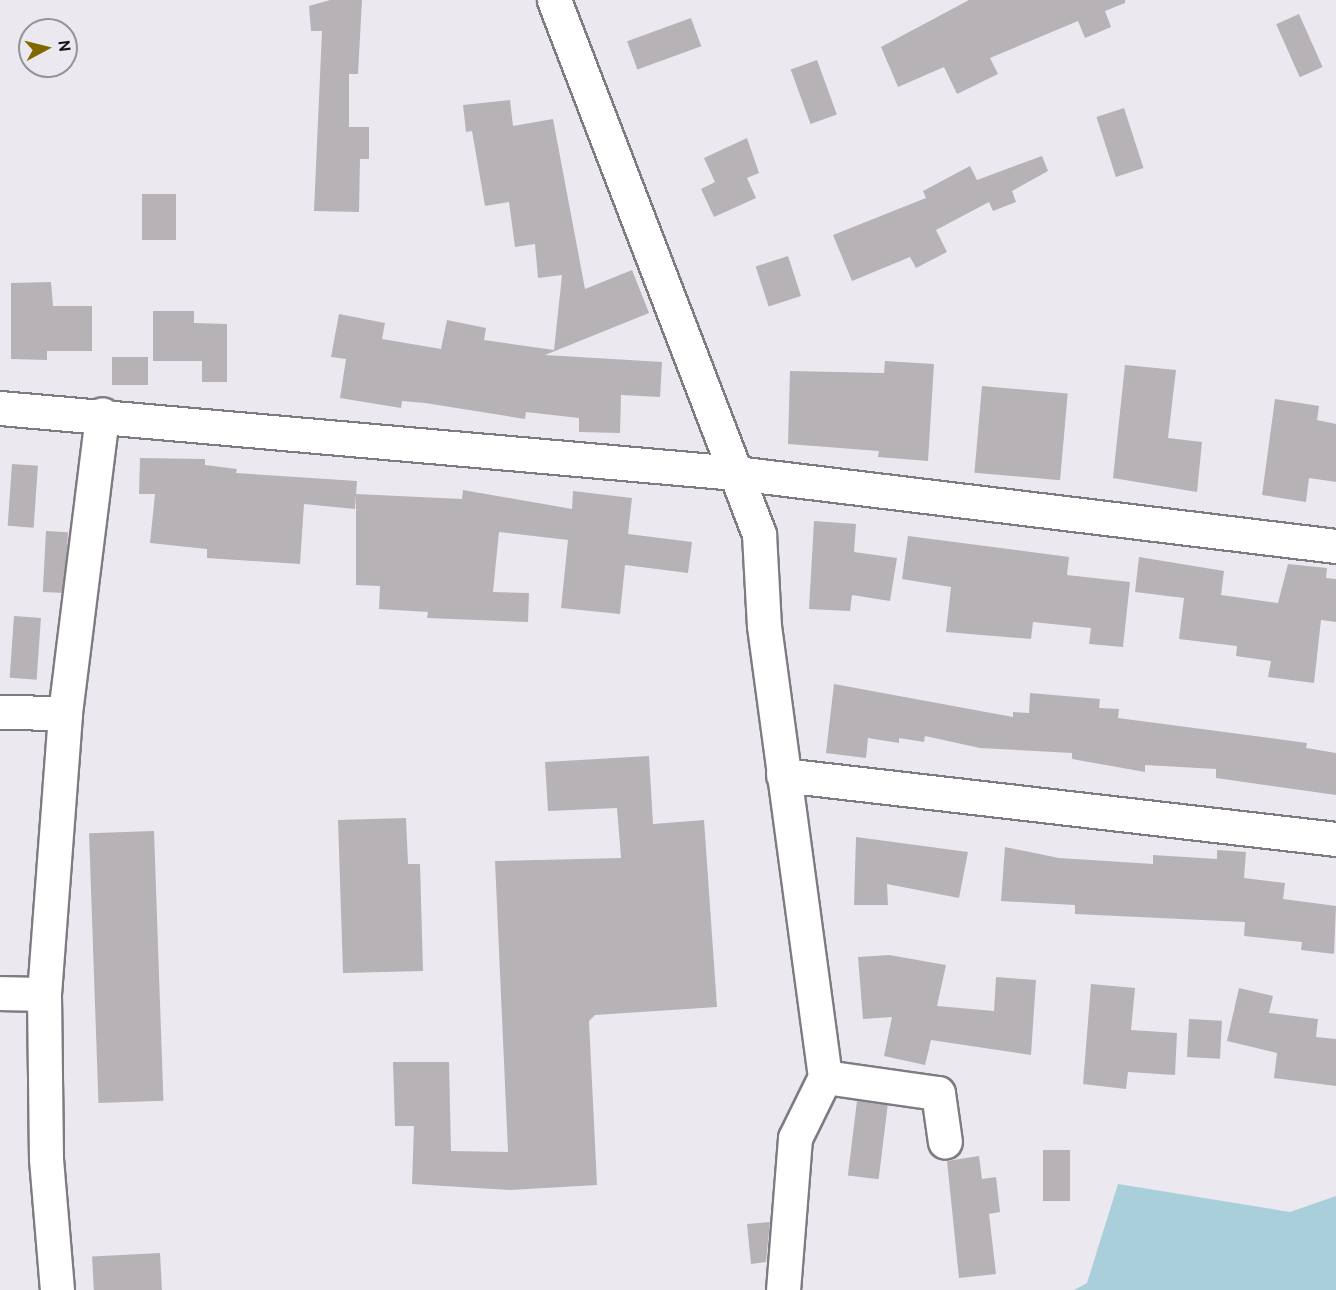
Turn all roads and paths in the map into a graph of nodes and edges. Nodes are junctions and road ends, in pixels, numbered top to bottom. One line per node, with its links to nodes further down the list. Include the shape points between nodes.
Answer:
1 (554, 0): 4 (street)
2 (0, 408): 3 (street)
3 (102, 414): 4 (street); 7 (street)
4 (736, 472): 5 (street); 8 (street, via 759,534)
5 (1336, 546)
6 (0, 712): 7 (street)
7 (65, 713): 11 (street)
8 (783, 775): 9 (street); 12 (street)
9 (1336, 839)
10 (0, 993): 11 (street)
11 (44, 994): 14 (street, via 46,1159)
12 (825, 1077): 13 (street, via 938,1093); 15 (street, via 795,1138)
13 (945, 1142)
14 (57, 1290)
15 (783, 1290)

